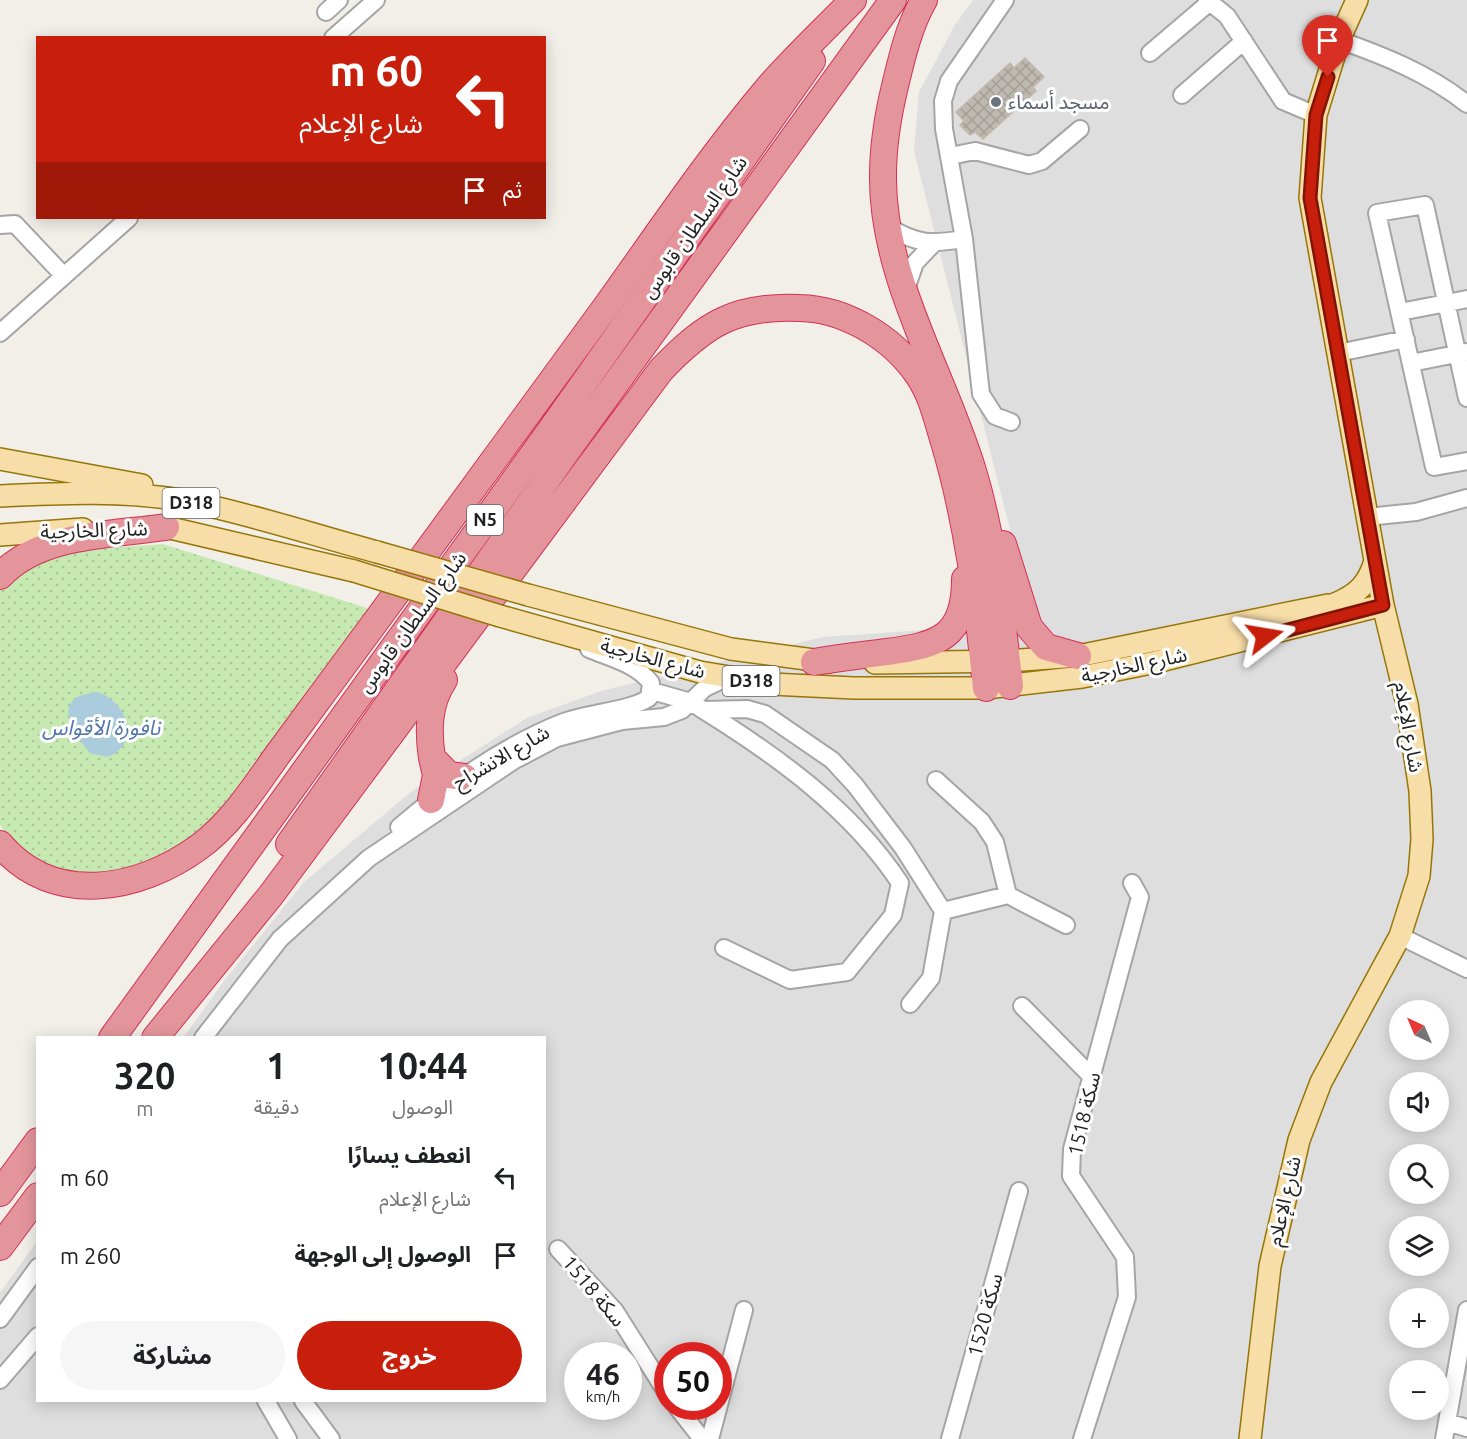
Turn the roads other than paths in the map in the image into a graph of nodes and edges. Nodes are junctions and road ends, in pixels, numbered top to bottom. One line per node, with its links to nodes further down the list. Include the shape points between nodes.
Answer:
1 (339, 0): 10 (street)
2 (376, 0): 11 (street)
3 (854, 0): 65 (highway, via 768,88 694,184 221,827 202,845 144,878 93,887 24,868); 76 (highway, شارع السلطان قابوس / N5, via 559,419)
4 (893, 0): 77 (highway, شارع السلطان قابوس / N5, via 565,454)
5 (924, 0): 15 (highway, via 906,41)
6 (940, 0): 15 (highway)
7 (1005, 0): 20 (street, via 949,81 943,101)
8 (1357, 0): 12 (main road, شارع الإعلام)
9 (1208, 1): 13 (street, via 1227,16); 14 (street)
10 (326, 12)
11 (335, 36)
12 (1339, 40): 17 (street, via 1385,56 1448,89); 18 (main road, شارع الإعلام)
13 (1244, 41): 16 (street); 18 (street, via 1283,101)
14 (1150, 53)
15 (897, 79): 23 (highway, via 883,177)
16 (1182, 95)
17 (1467, 104)
18 (1316, 115): 34 (main road, شارع الإعلام, via 1310,198)
19 (1080, 129): 20 (street, via 1042,161 1029,165 975,151)
20 (950, 156): 24 (street)
21 (128, 219): 26 (street)
22 (0, 225): 26 (street, via 15,224 24,231)
23 (889, 227): 25 (street, via 906,237); 27 (highway)
24 (964, 239): 25 (street); 37 (street, via 981,394 995,416)
25 (932, 244): 27 (street, via 915,263)
26 (64, 276): 31 (street)
27 (905, 293): 43 (highway, via 972,468)
28 (1467, 299): 29 (street)
29 (1446, 302): 30 (street); 30 (street, via 1425,205 1377,213); 33 (street)
30 (1400, 312): 32 (street)
31 (3, 328)
32 (1406, 339): 34 (street); 35 (street)
33 (1462, 352): 35 (street); 36 (street)
34 (1338, 353): 44 (main road, شارع الإعلام)
35 (1411, 363): 39 (street, via 1434,467)
36 (1467, 398)
37 (1011, 422)
38 (3, 460): 42 (main road, via 139,484)
39 (1467, 461)
40 (0, 496): 42 (main road, شارع الخارجية / D318, via 93,493)
41 (1467, 498): 44 (street, via 1416,512)
42 (185, 501): 55 (main road, شارع الخارجية / D318, bridge, via 731,649)
43 (973, 508): 49 (highway, via 932,402 918,375 900,354 852,320 812,308 768,306 714,324 684,346 661,370); 54 (highway, via 1003,546 1029,627 1046,647); 55 (highway, via 965,597 961,615 948,633 937,642 918,647); 56 (highway, via 978,599)
44 (1367, 517): 47 (main road, شارع الإعلام)
45 (166, 527): 46 (main road, شارع الخارجية / D318, via 100,527); 48 (highway, via 45,547 25,555); 52 (main road, شارع الخارجية / D318, bridge, via 354,571)
46 (0, 535)
47 (1375, 560): 50 (main road, شارع الإعلام); 51 (main road, via 1362,589)
48 (0, 576)
49 (505, 582): 60 (highway, via 438,689 430,717); 78 (highway, via 271,895)
50 (1382, 599): 51 (main road, شارع الخارجية / D318); 53 (main road, شارع الإعلام)
51 (1331, 611): 53 (main road, via 1366,622); 54 (main road, شارع الخارجية / D318); 56 (main road, شارع الخارجية / D318, via 1287,631 1082,677)
52 (532, 625): 57 (main road, شارع الخارجية / D318); 58 (street, via 637,669 651,683)
53 (1392, 639): 71 (main road, شارع الإعلام, via 1420,791 1422,839 1419,876)
54 (1078, 656): 56 (main road, شارع الخارجية / D318)
55 (814, 662): 56 (main road, شارع الخارجية / D318)
56 (997, 674): 57 (main road, شارع الخارجية / D318, via 809,686)
57 (728, 677): 59 (street, شارع الانشراح, via 705,688)
58 (652, 691): 59 (street); 61 (street, شارع الانشراح, via 649,699 641,703 594,712 537,733)
59 (697, 706): 64 (street, شارع الانشراح, via 664,717 622,721 557,738 513,761); 69 (street, via 765,714 832,760 903,848); 72 (street, via 793,770 854,826 900,883 893,915 848,972 790,980)
60 (432, 758): 61 (highway, via 449,775); 63 (highway, via 436,775)
61 (464, 777): 63 (street, شارع الانشراح)
62 (936, 780): 68 (street, via 982,822 995,842)
63 (431, 800): 64 (street); 66 (street, شارع الانشراح)
64 (402, 837): 66 (street, شارع الانشراح)
65 (0, 844)
66 (369, 858): 79 (street, شارع الانشراح, via 280,939)
67 (1132, 883): 80 (street, سكة 1518, via 1140,897)
68 (1008, 895): 69 (street); 70 (street)
69 (943, 911): 74 (street, via 931,978)
70 (1066, 925)
71 (1400, 936): 73 (street); 105 (main road, شارع الإعلام, via 1321,1082 1299,1140 1269,1266)
72 (724, 948)
73 (1467, 969)
74 (910, 1004)
75 (1022, 1006): 80 (street)
76 (113, 1036)
77 (155, 1036)
78 (156, 1036)
79 (205, 1036)
80 (1092, 1077): 104 (street, سكة 1518, via 1072,1149 1071,1176 1125,1257 1127,1297)
81 (36, 1145): 83 (highway)
82 (1019, 1191): 103 (street, سكة 1520)
83 (0, 1194)
84 (36, 1199): 85 (highway)
85 (0, 1247)
86 (558, 1249): 92 (street, سكة 1518, via 615,1311)
87 (36, 1270): 90 (street)
88 (744, 1310): 102 (street)
89 (1467, 1310): 97 (street)
90 (0, 1319)
91 (36, 1338): 93 (street)
92 (654, 1373)
93 (0, 1380)
94 (267, 1402): 99 (street)
95 (304, 1402): 100 (street)
96 (687, 1420): 101 (street)
97 (1447, 1422): 98 (street); 106 (street)
98 (1467, 1428)
99 (288, 1439)
100 (331, 1439)
101 (702, 1439)
102 (710, 1439)
103 (950, 1439)
104 (1082, 1439)
105 (1250, 1439)
106 (1444, 1439)

